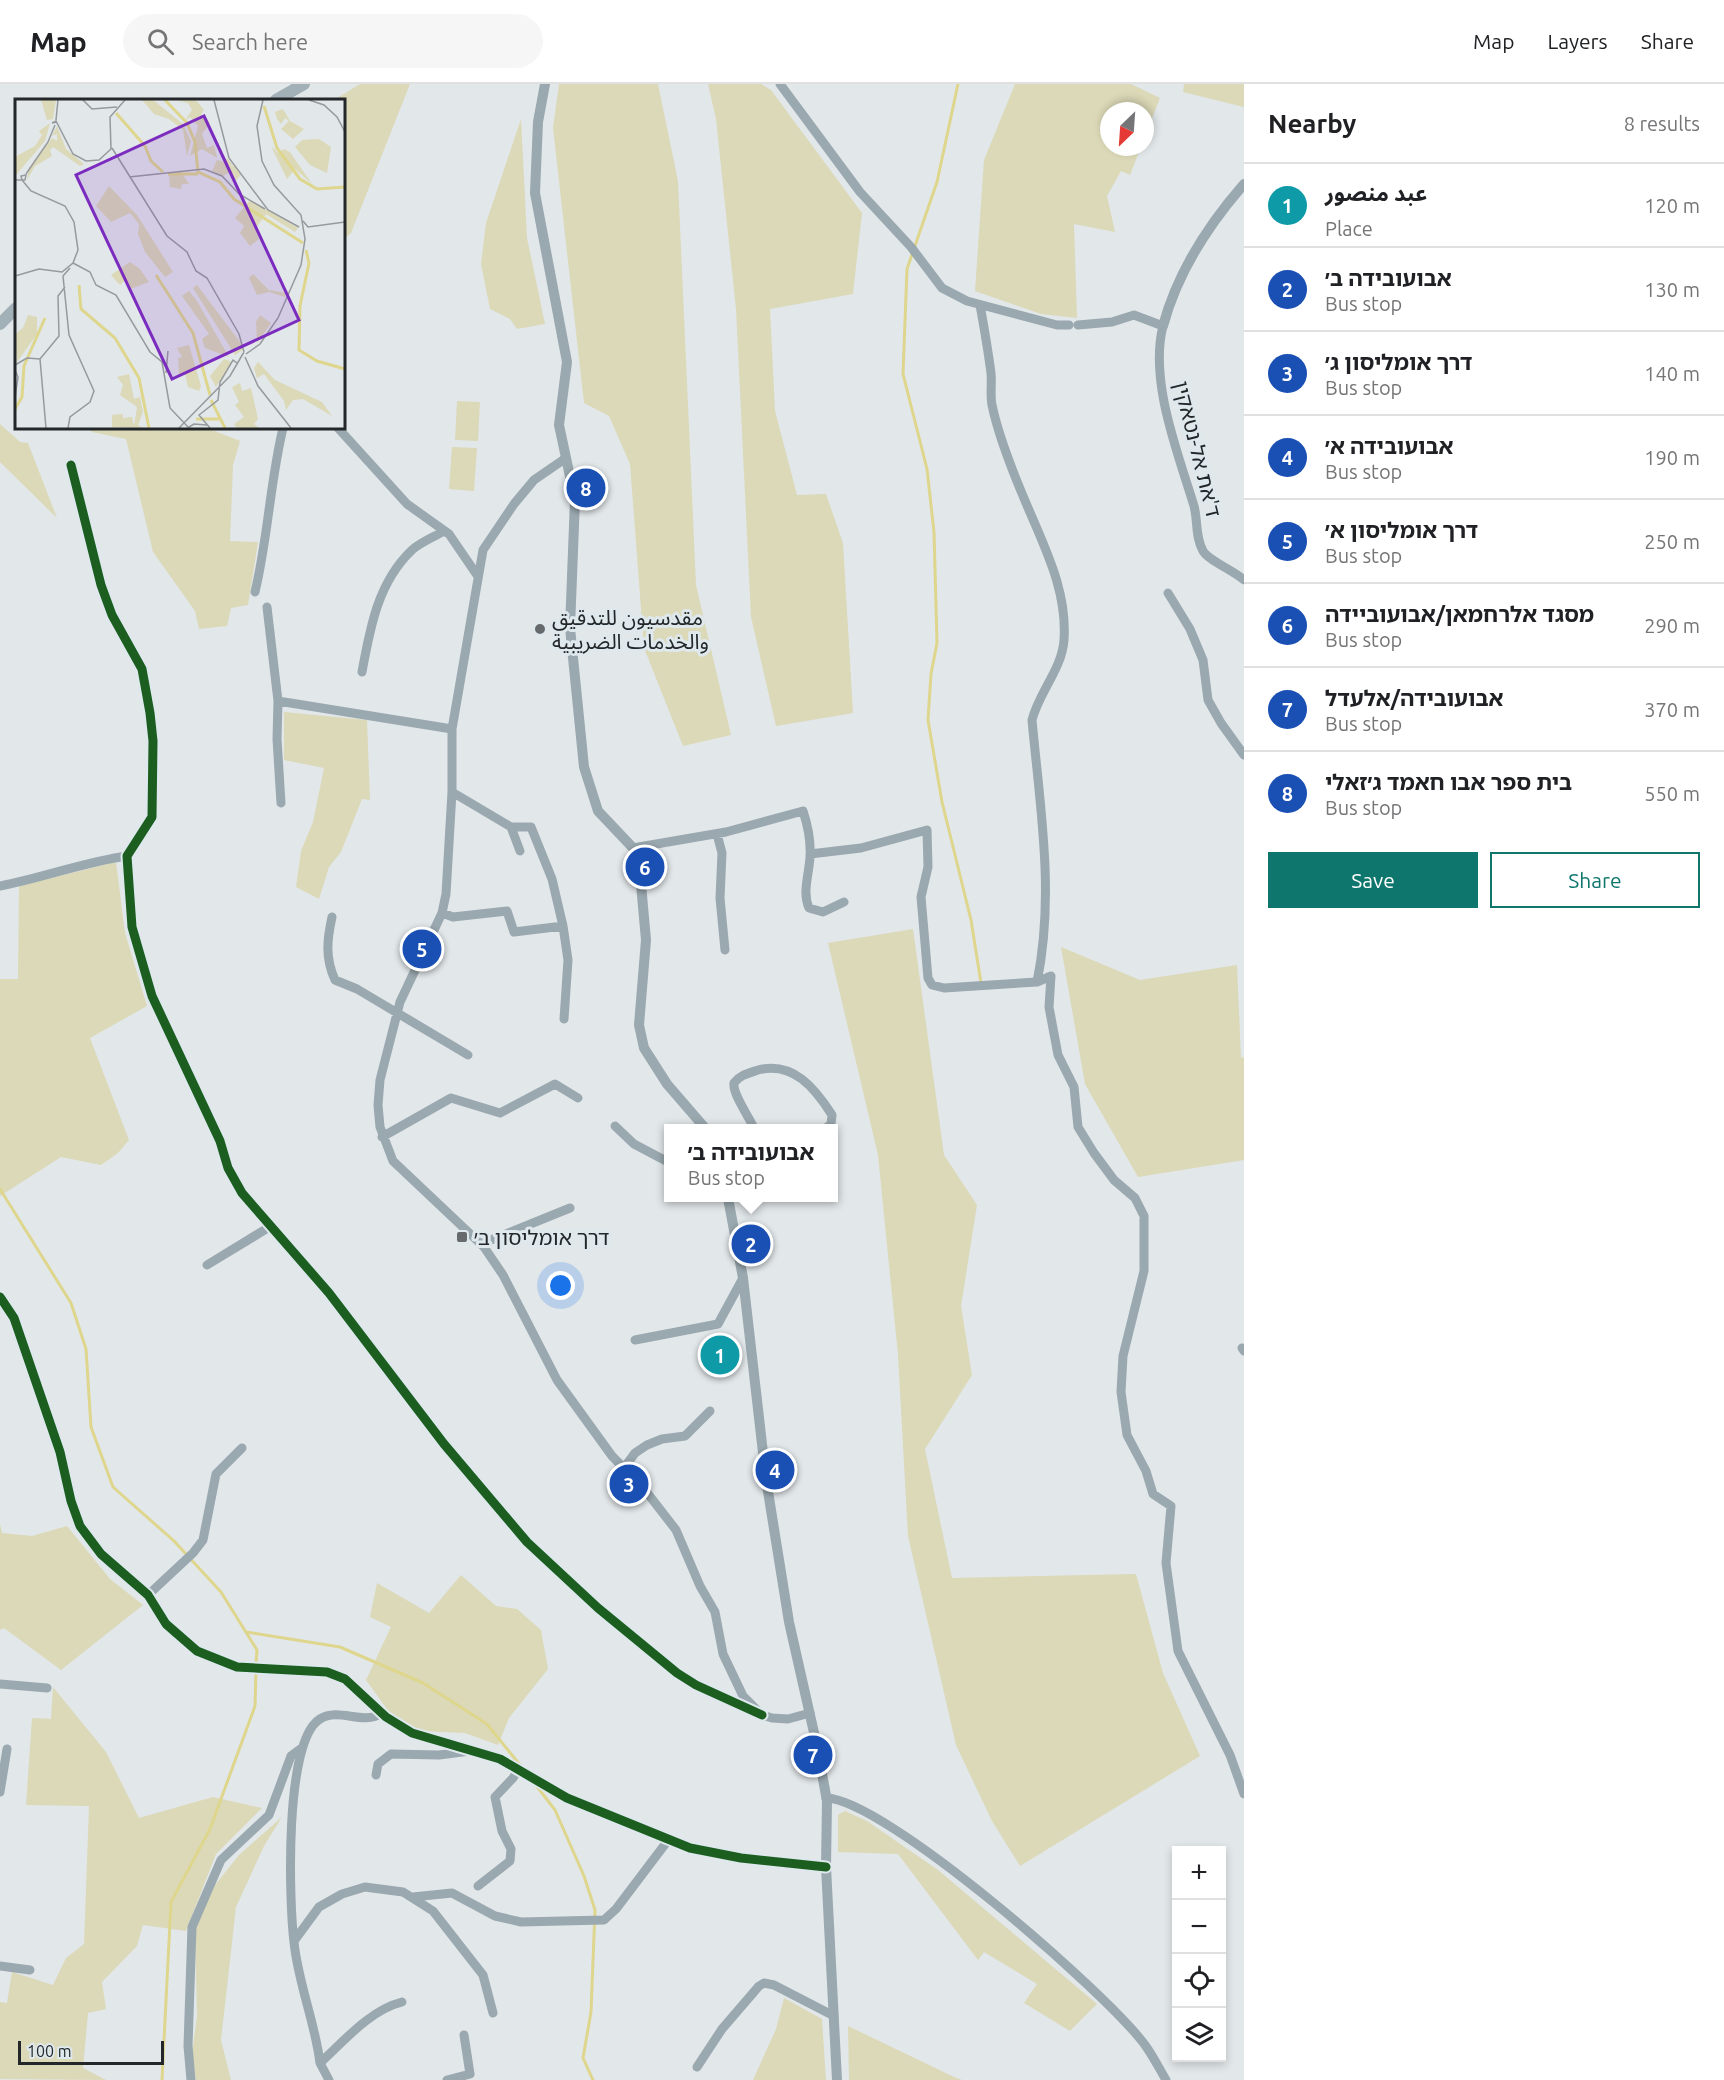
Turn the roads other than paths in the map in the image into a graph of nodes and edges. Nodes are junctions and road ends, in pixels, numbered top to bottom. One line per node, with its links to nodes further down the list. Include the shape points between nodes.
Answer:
1 (304, 84): 4 (main road)
2 (545, 84): 12 (street, via 538,122 535,194 567,362 560,425)
3 (780, 84): 6 (street, via 860,192 911,247 942,288)
4 (278, 99)
5 (1244, 184): 9 (street, ד'את אל-נטאקין, via 1202,240)
6 (980, 305): 9 (street, via 1057,325 1112,322 1134,315); 38 (street, via 992,404 1031,516 1053,564 1062,615 1064,641 1053,673 1036,701 1032,720 1045,872 1046,925)
7 (15, 309): 8 (main road)
8 (0, 324)
9 (1163, 326): 16 (street, ד'את אל-נטאקין, via 1159,364 1162,395 1195,508 1199,541 1204,554)
10 (283, 429): 17 (street, via 272,472 265,548)
11 (339, 429): 14 (street, via 407,504)
12 (566, 458): 15 (street, via 534,480 514,504 483,550); 28 (street, via 574,500 569,600 572,660 584,767 598,811)
13 (71, 465): 31 (street, via 101,585 141,669 147,692 153,741 152,817)
14 (444, 531): 15 (street); 20 (street, via 414,548 396,567 369,629)
15 (477, 575): 22 (street)
16 (1244, 580)
17 (255, 592)
18 (1168, 593): 23 (street, via 1203,660 1208,699)
19 (267, 607): 21 (street)
20 (362, 672)
21 (278, 701): 22 (street); 25 (street)
22 (452, 729): 24 (street)
23 (1244, 754)
24 (452, 792): 26 (street); 34 (street)
25 (281, 803)
26 (511, 827): 29 (street); 36 (street, via 531,827 552,879)
27 (717, 834): 28 (street); 30 (street, via 803,811); 37 (street, via 722,853)
28 (633, 848): 43 (street, via 639,862 646,940 639,1025 644,1048 667,1084)
29 (520, 851)
30 (810, 854): 33 (street, via 805,898 809,908 823,912); 38 (street, via 861,848 927,830 928,867 921,897 928,978 933,985 944,988)
31 (126, 856): 32 (street); 51 (street, via 132,927 152,996 220,1141 228,1168 242,1193)
32 (0, 886)
33 (844, 902)
34 (442, 913): 36 (street, via 453,917 507,911 514,932); 39 (street, via 406,984)
35 (332, 918): 39 (street, via 327,941 328,965 335,980 357,988)
36 (563, 926): 40 (street, via 568,960)
37 (724, 951)
38 (1037, 982): 72 (street, via 1051,976 1049,1007 1058,1055 1074,1087 1078,1127 1094,1154 1134,1198 1144,1216 1144,1270 1124,1356 1121,1392 1127,1435 1153,1494 1171,1506 1166,1563 1178,1651 1230,1755)
39 (398, 1014): 41 (street); 47 (street, via 380,1080)
40 (564, 1018)
41 (468, 1055)
42 (578, 1098): 47 (street, via 555,1084 500,1113 451,1098)
43 (702, 1124)
44 (752, 1124): 45 (street, via 734,1093 734,1083 748,1072 772,1067 783,1068 810,1086 832,1115)
45 (831, 1124)
46 (615, 1126): 48 (street, via 634,1144)
47 (382, 1137): 52 (street, via 393,1161 409,1179)
48 (664, 1159)
49 (729, 1202): 54 (street)
50 (570, 1208): 52 (street)
51 (271, 1226): 53 (street); 65 (street, via 527,1542 598,1608 677,1673)
52 (481, 1244): 59 (street, via 503,1275 557,1380)
53 (207, 1265)
54 (743, 1278): 56 (street, via 718,1324); 64 (street, via 766,1479 789,1622)
55 (0, 1297): 60 (street, via 14,1318 60,1452 80,1526 101,1554)
56 (634, 1340)
57 (710, 1411): 59 (street, via 685,1436 647,1445)
58 (242, 1448): 60 (street, via 216,1474 203,1540)
59 (624, 1468): 65 (street, via 676,1530 715,1612 731,1675 743,1696)
60 (148, 1595): 63 (street, via 166,1624 197,1651 237,1666 327,1672 345,1679)
61 (0, 1683): 62 (street)
62 (47, 1688)
63 (382, 1713): 66 (street, via 367,1719 336,1715 321,1718 312,1726); 68 (street, via 412,1733)
64 (810, 1713): 65 (street, via 788,1719); 73 (street)
65 (762, 1714)
66 (302, 1748): 78 (street, via 291,1827); 87 (street, via 291,1756 269,1815 220,1860 192,1927 188,2046)
67 (7, 1749): 71 (street)
68 (473, 1751): 69 (street); 70 (street, via 391,1754 378,1764)
69 (519, 1768): 74 (street, via 567,1798); 76 (street, via 495,1797 502,1830 511,1848 510,1862)
70 (376, 1775)
71 (0, 1792)
72 (1244, 1794)
73 (826, 1798): 75 (street); 91 (street, via 836,1798 874,1818 961,1875 1110,2007 1145,2044)
74 (669, 1839): 75 (street, via 690,1848 741,1858); 77 (street, via 604,1920 521,1922 495,1916 452,1893)
75 (826, 1868): 83 (street)
76 (478, 1886)
77 (413, 1897): 78 (street, via 365,1887 342,1894 319,1906); 82 (street, via 433,1911 483,1975)
78 (294, 1941): 85 (street)
79 (0, 1966): 80 (street)
80 (30, 1970)
81 (402, 2002): 85 (street, via 388,2005 371,2017)
82 (493, 2013)
83 (834, 2016): 86 (street, via 765,1983 722,2029); 90 (street)
84 (464, 2035): 89 (street, via 471,2074)
85 (320, 2063): 88 (street)
86 (697, 2067)
87 (191, 2080)
88 (329, 2080)
89 (447, 2080)
90 (837, 2080)
91 (1166, 2080)

